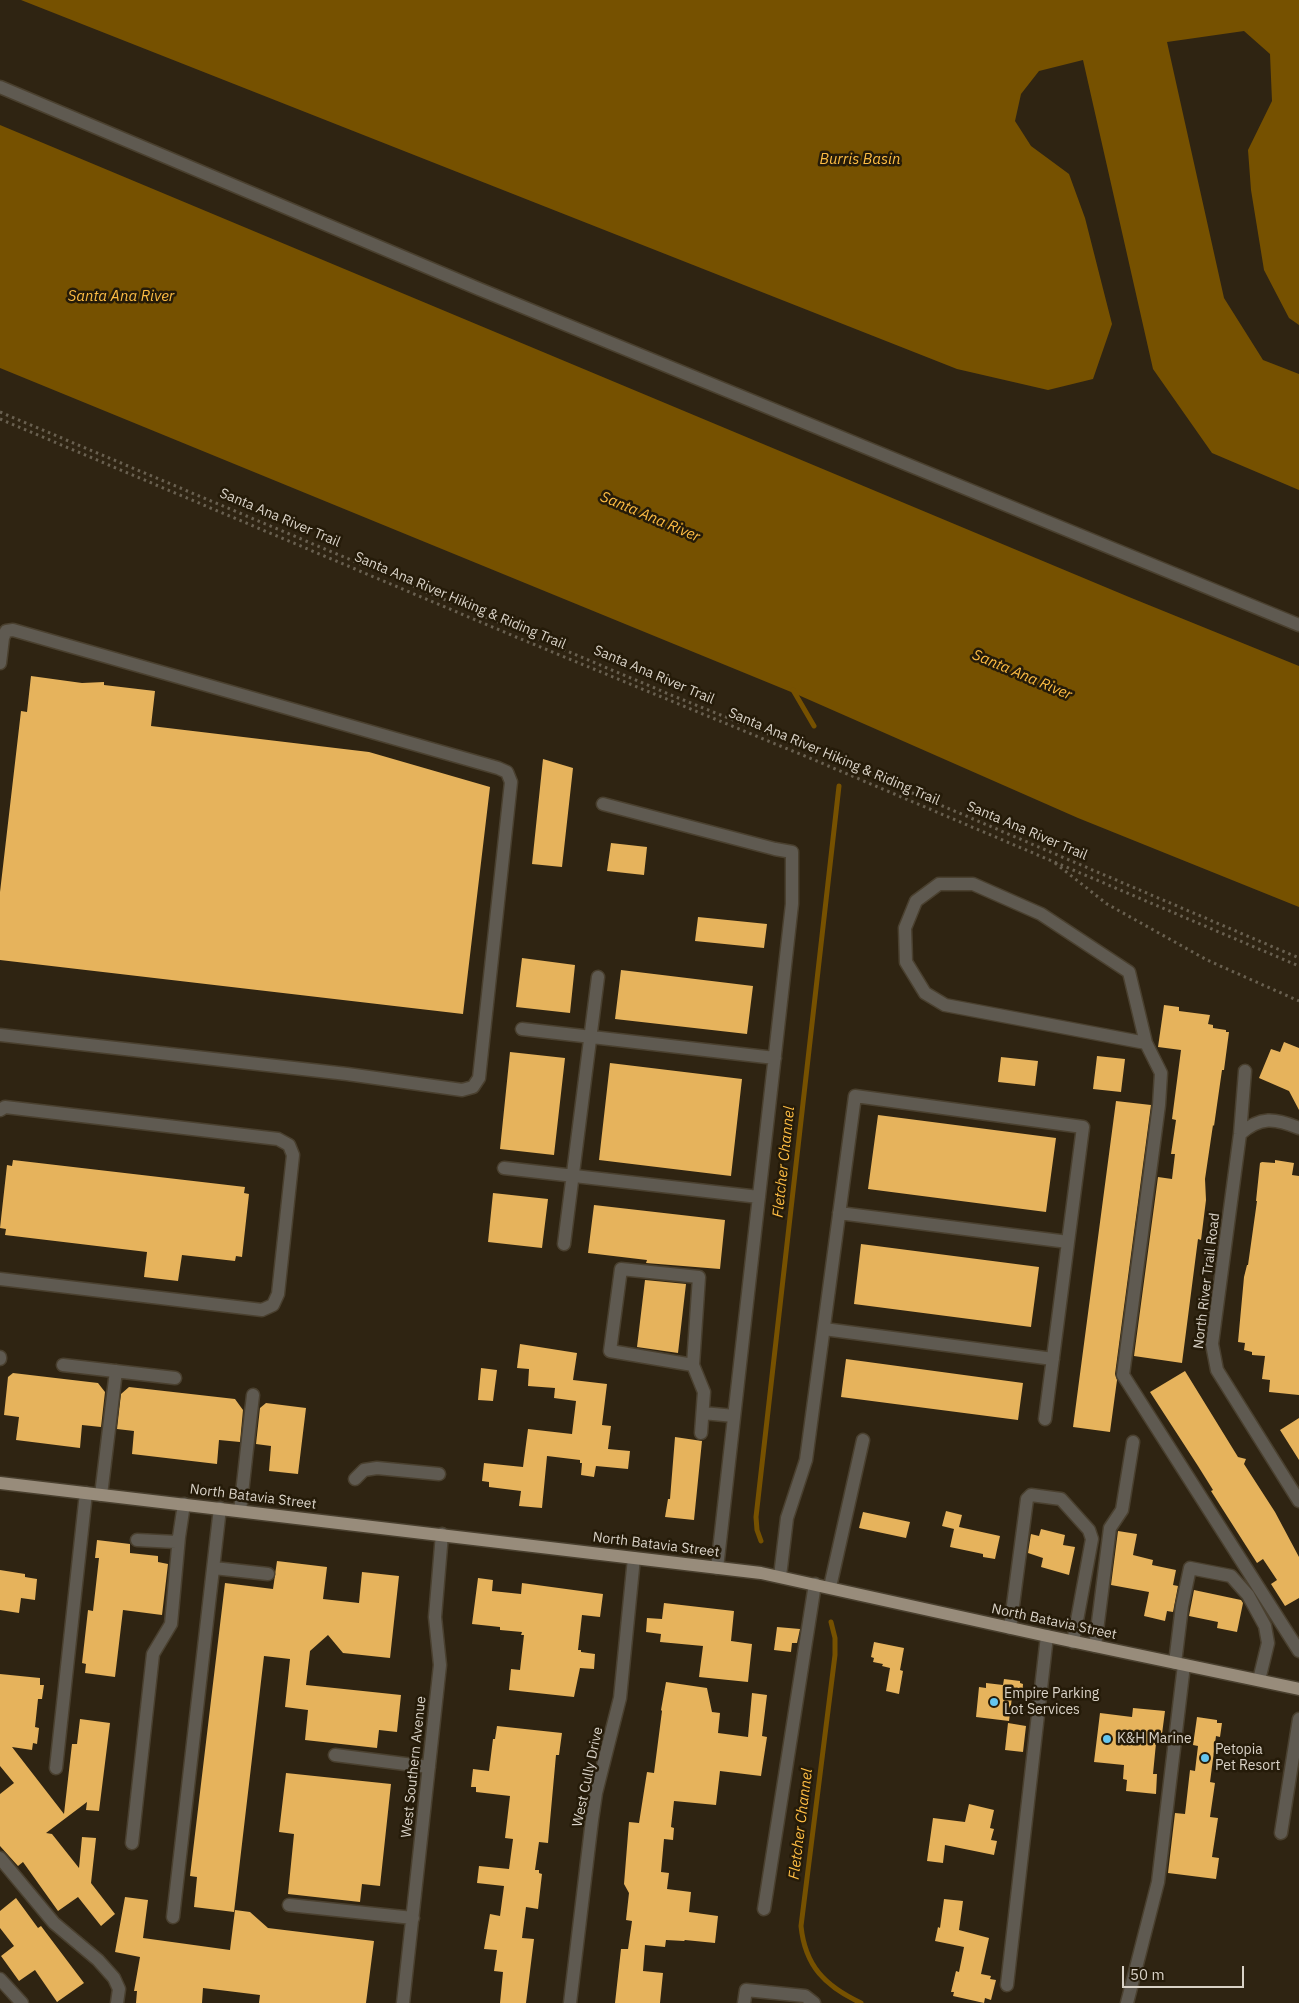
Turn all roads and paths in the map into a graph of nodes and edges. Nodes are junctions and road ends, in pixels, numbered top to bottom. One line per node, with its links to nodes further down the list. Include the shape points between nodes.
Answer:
1 (0, 87): 4 (street, via 470,285)
2 (0, 412): 8 (path, Santa Ana River Trail)
3 (0, 419): 7 (path, Santa Ana River Hiking & Riding Trail)
4 (1299, 625)
5 (0, 663): 13 (street, via 3,638 6,631 12,630 498,768 507,772 511,782 479,1078 473,1087 462,1090)
6 (603, 804): 16 (street, via 792,852 792,904)
7 (1050, 860): 9 (path, Santa Ana River Hiking & Riding Trail); 11 (path, via 1115,909 1207,960)
8 (1299, 958)
9 (1299, 966)
10 (598, 977): 14 (street)
11 (1299, 1001)
12 (522, 1029): 14 (street)
13 (0, 1035)
14 (590, 1036): 16 (street); 22 (street)
15 (1146, 1043): 15 (street, via 1129,972 1041,914 973,884 939,884 916,901 905,928 906,962 925,993 945,1005); 64 (street, via 1161,1072 1159,1105 1123,1375)
16 (774, 1058): 23 (street)
17 (1245, 1070): 20 (street, North River Trail Road)
18 (0, 1110): 27 (street, via 5,1107 278,1139 289,1145 294,1155 278,1294 273,1305 262,1310)
19 (1299, 1128): 20 (street, via 1284,1122 1264,1120 1251,1124)
20 (1240, 1134): 46 (street, North River Trail Road, via 1212,1344 1213,1358 1217,1370)
21 (504, 1168): 22 (street)
22 (573, 1176): 23 (street); 26 (street)
23 (759, 1197): 36 (street)
24 (839, 1213): 25 (street); 25 (street, via 855,1096 1083,1127); 28 (street)
25 (1068, 1242): 29 (street)
26 (564, 1244)
27 (0, 1279)
28 (824, 1329): 29 (street); 57 (street, via 806,1460 787,1518)
29 (1053, 1359): 37 (street)
30 (693, 1364): 30 (street, via 699,1277 621,1269 610,1351); 35 (street, via 704,1392)
31 (63, 1365): 32 (street)
32 (116, 1371): 33 (street); 45 (street)
33 (175, 1378)
34 (253, 1395): 49 (street)
35 (703, 1413): 36 (street); 38 (street)
36 (734, 1416): 55 (street)
37 (1045, 1419)
38 (701, 1433)
39 (863, 1440): 59 (street)
40 (1133, 1442): 63 (street, via 1122,1510 1110,1528)
41 (439, 1474): 42 (street, via 377,1468 364,1470)
42 (354, 1479)
43 (0, 1483): 44 (main road, North Batavia Street)
44 (86, 1493): 45 (main road, North Batavia Street); 71 (street)
45 (102, 1495): 47 (main road, North Batavia Street)
46 (1299, 1501)
47 (184, 1504): 48 (main road, North Batavia Street); 51 (street)
48 (220, 1508): 49 (main road, North Batavia Street); 54 (street)
49 (240, 1511): 50 (main road, North Batavia Street)
50 (442, 1534): 53 (main road, North Batavia Street); 70 (street, West Southern Avenue, via 435,1617 440,1665)
51 (179, 1537): 52 (street, via 176,1542 169,1543); 73 (street, via 171,1624 153,1654)
52 (137, 1540)
53 (634, 1558): 55 (main road, North Batavia Street); 84 (street, West Cully Drive, via 620,1698 596,1793)
54 (214, 1568): 56 (street); 77 (street)
55 (716, 1568): 57 (main road, North Batavia Street)
56 (268, 1574)
57 (780, 1576): 58 (main road, North Batavia Street)
58 (815, 1584): 59 (main road, North Batavia Street); 76 (street)
59 (830, 1588): 60 (main road, North Batavia Street)
60 (1010, 1628): 61 (main road, North Batavia Street); 62 (street, via 1027,1499 1031,1495 1062,1499 1089,1530 1092,1539)
61 (1047, 1636): 62 (main road, North Batavia Street); 80 (street)
62 (1073, 1642): 63 (main road, North Batavia Street)
63 (1095, 1646): 65 (main road, North Batavia Street)
64 (1299, 1651)
65 (1180, 1664): 66 (main road, North Batavia Street); 66 (street, via 1182,1606 1190,1568 1231,1576 1248,1595 1266,1626 1268,1642); 87 (street, via 1158,1882)
66 (1259, 1680): 67 (main road, North Batavia Street)
67 (1299, 1689)
68 (1299, 1719): 72 (street)
69 (335, 1755): 70 (street)
70 (429, 1767): 78 (street, West Southern Avenue)
71 (56, 1768)
72 (1281, 1833)
73 (132, 1843)
74 (0, 1858): 82 (street, via 54,1923 114,1978 119,1989)
75 (289, 1905): 78 (street)
76 (764, 1909)
77 (173, 1917)
78 (412, 1918): 83 (street, West Southern Avenue)
79 (0, 1979): 81 (street)
80 (1007, 1985)
81 (22, 2003)
82 (117, 2003)
83 (403, 2003)
84 (570, 2003)
85 (744, 2003): 86 (street, via 746,1990 805,1996)
86 (814, 2003)
87 (1128, 2003)

